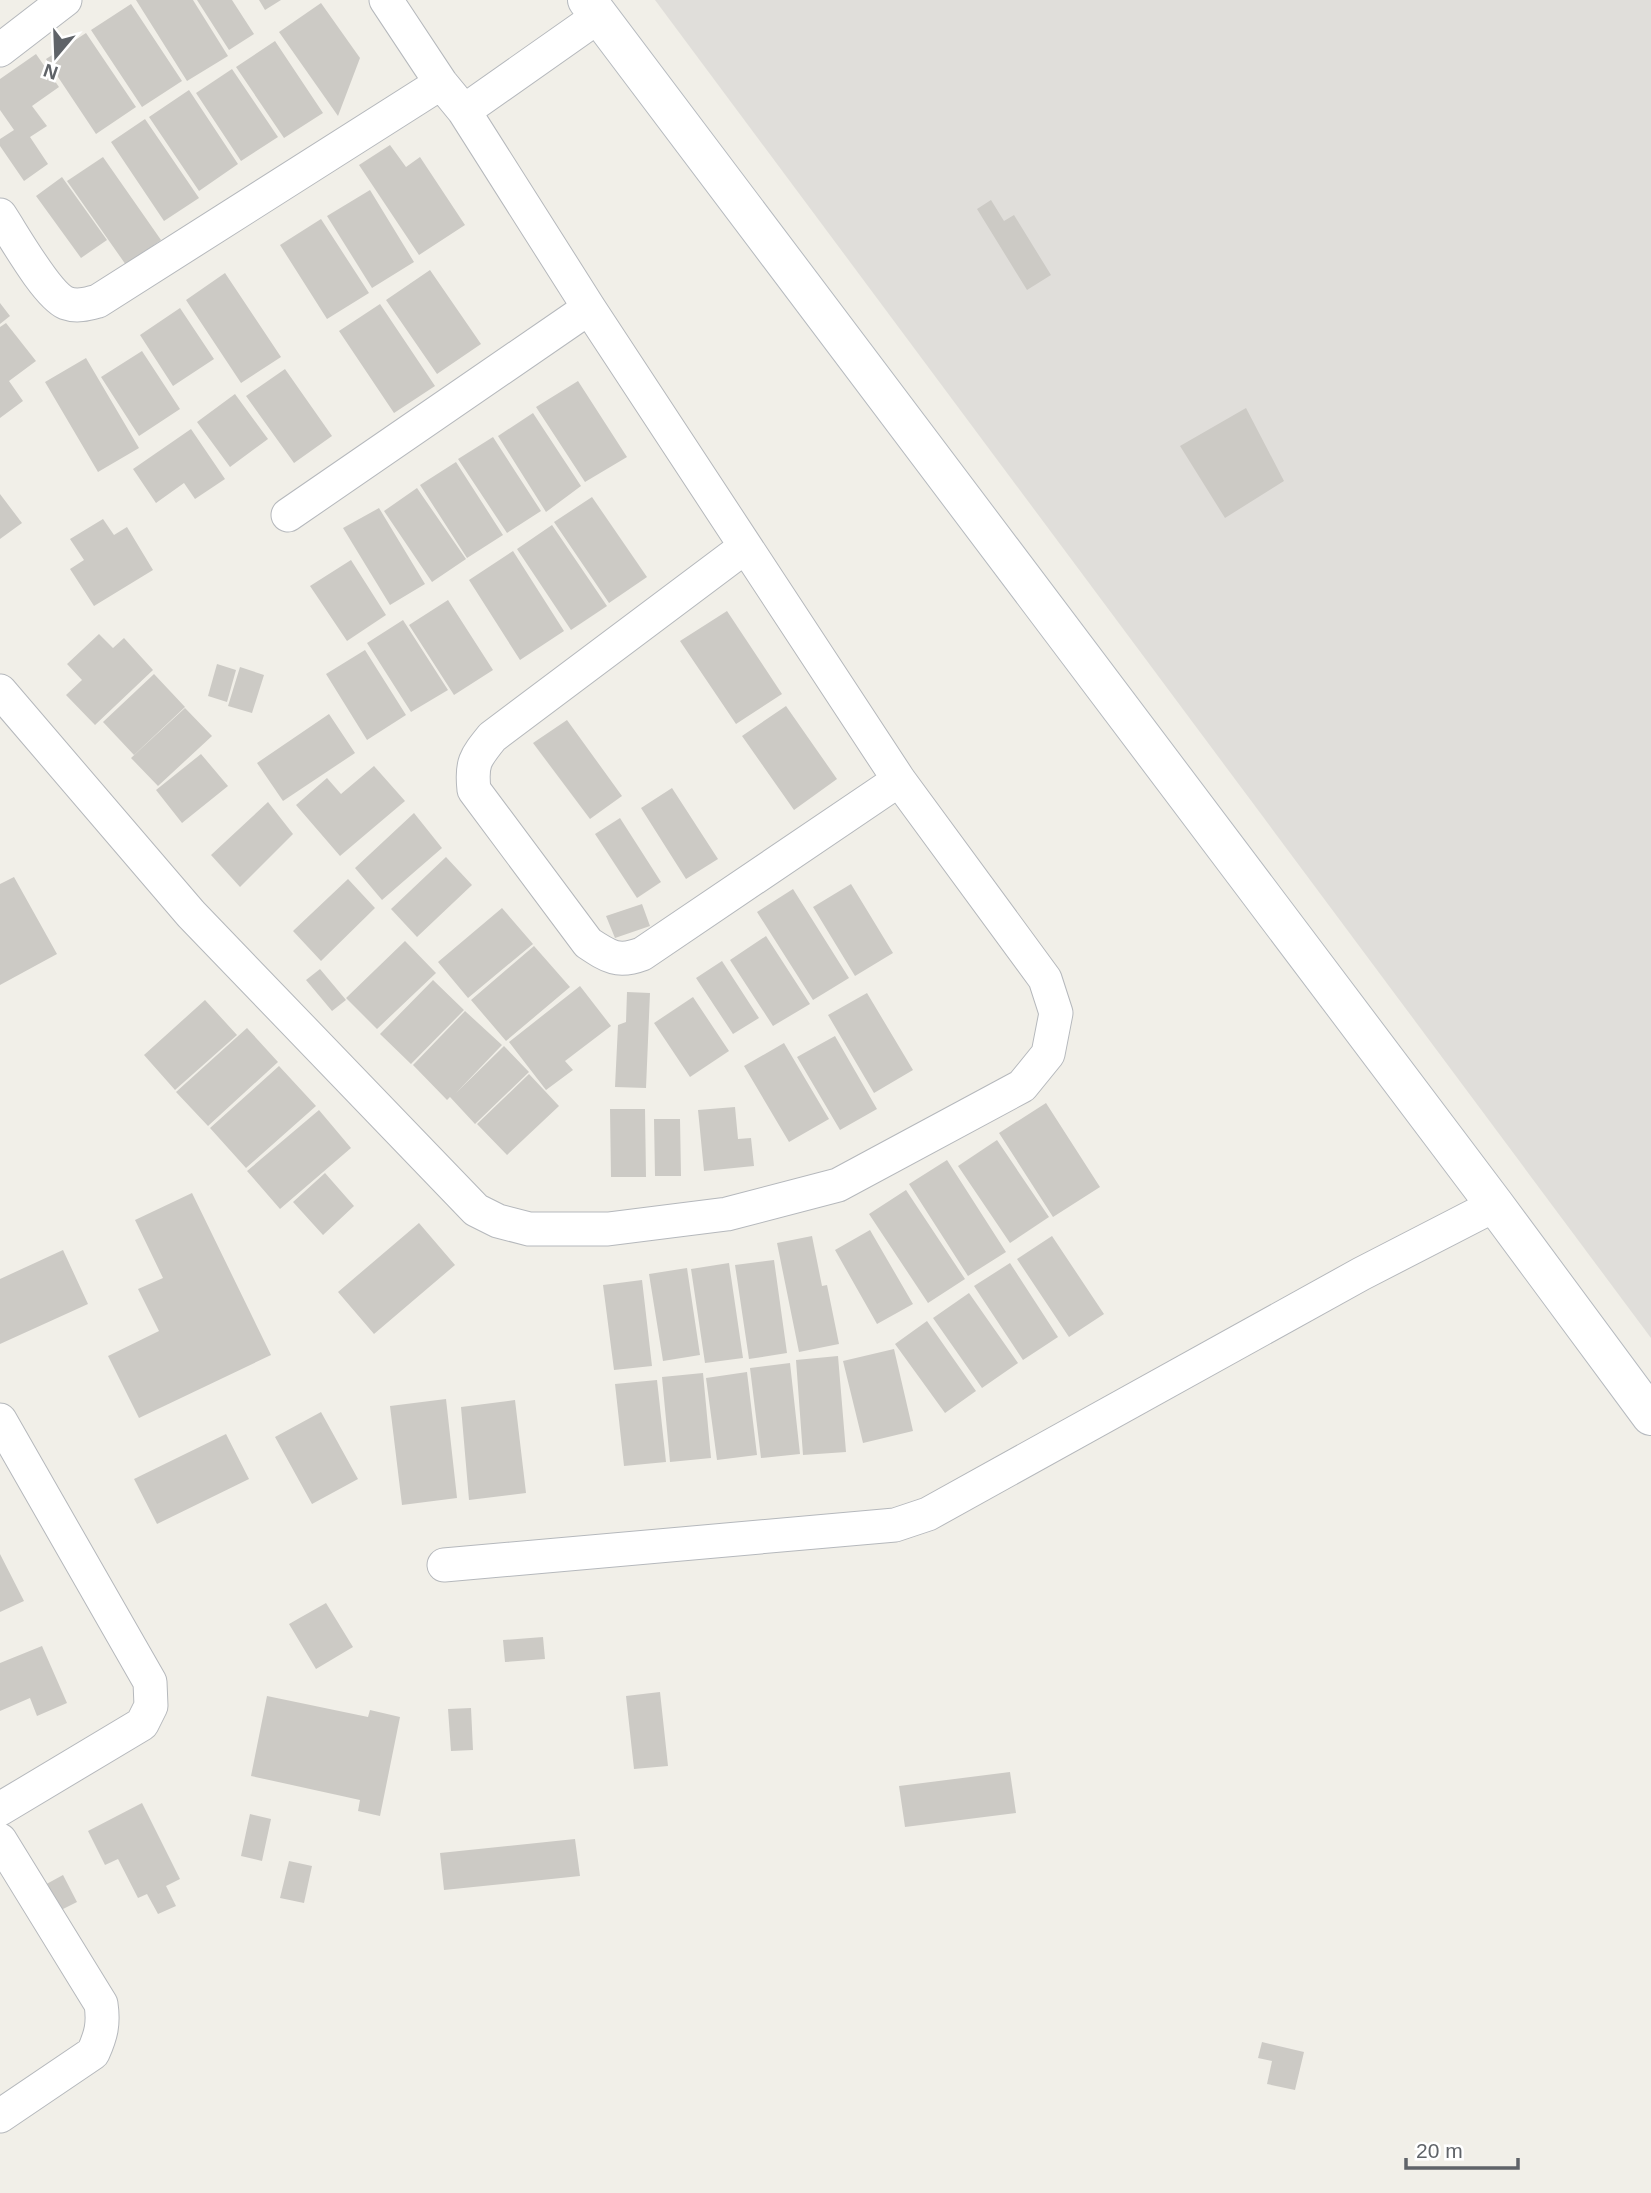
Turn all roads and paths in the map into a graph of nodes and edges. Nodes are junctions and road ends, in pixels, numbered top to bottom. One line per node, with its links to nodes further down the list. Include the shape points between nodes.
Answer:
1 (65, 0): 4 (street)
2 (386, 0): 5 (street)
3 (593, 8): 6 (street); 13 (main road)
4 (0, 50)
5 (441, 83): 6 (street); 7 (street, via 99,301 83,306 54,296)
6 (464, 111): 8 (street)
7 (0, 215)
8 (589, 308): 9 (street); 10 (street)
9 (288, 515)
10 (746, 547): 12 (street); 12 (street, via 492,737 471,769 474,790 588,943 609,957 628,960)
11 (0, 691): 12 (street, via 191,914 477,1210 529,1229 608,1229 727,1214 838,1185 1022,1086 1048,1054 1056,1013 1045,979)
12 (899, 780)
13 (1495, 1205): 14 (main road); 16 (street, via 1361,1274 928,1514 895,1525)
14 (1651, 1416)
15 (0, 1420): 17 (street, via 150,1682 151,1706 142,1724)
16 (444, 1565)
17 (0, 1809)
18 (0, 1840): 19 (street, via 101,2004 103,2022 93,2053)
19 (0, 2116)

